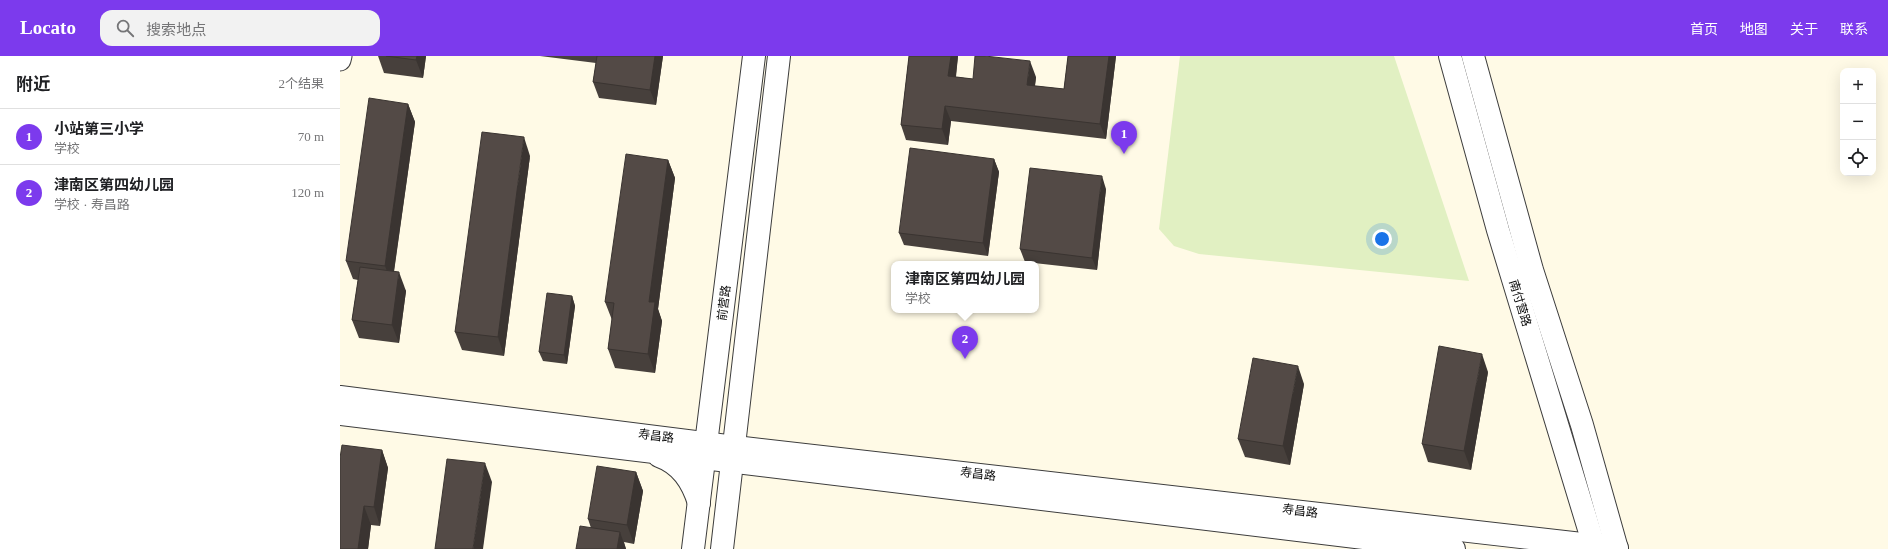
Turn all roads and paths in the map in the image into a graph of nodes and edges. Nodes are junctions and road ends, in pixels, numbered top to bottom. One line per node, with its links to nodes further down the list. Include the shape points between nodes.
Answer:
1 (340, 56): 6 (street)
2 (754, 56): 11 (street, 前营路)
3 (779, 56): 10 (street)
4 (1450, 56): 14 (street, 南付营路, via 1498,230)
5 (1473, 56): 15 (street, 南付营路, via 1532,270 1582,425)
6 (340, 60)
7 (340, 397): 9 (street, 寿昌路)
8 (340, 414): 9 (street, 寿昌路)
9 (654, 444): 11 (street, 寿昌路); 12 (street, via 664,458 681,469 692,484)
10 (734, 455): 11 (street, 寿昌路); 13 (street); 14 (street, 寿昌路); 18 (street, 寿昌路)
11 (704, 456): 12 (street, 前营路); 13 (street, via 721,484)
12 (699, 503): 16 (street, 前营路)
13 (727, 507): 17 (street)
14 (1594, 547): 15 (street, 寿昌路)
15 (1617, 548)
16 (693, 549)
17 (722, 549)
18 (1454, 549)

